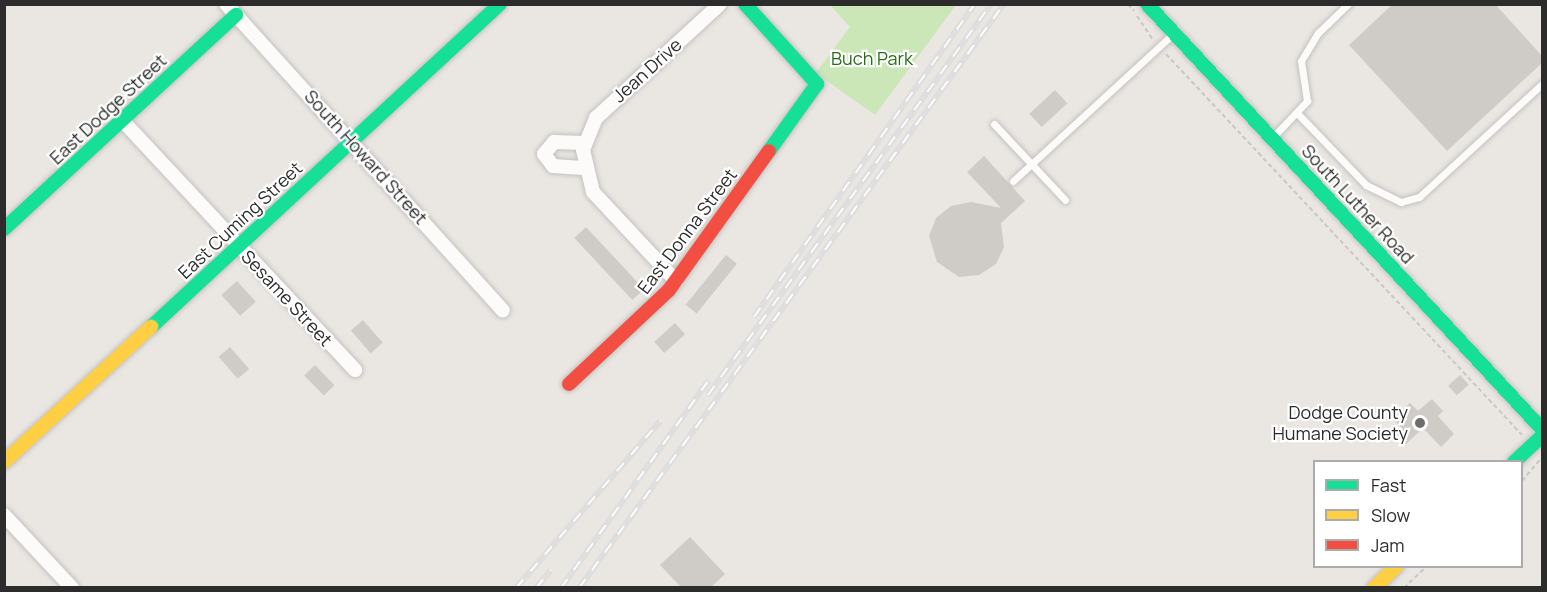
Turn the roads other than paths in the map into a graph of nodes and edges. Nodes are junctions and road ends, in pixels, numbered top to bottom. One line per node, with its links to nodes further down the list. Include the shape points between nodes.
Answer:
1 (226, 4): 7 (street, South Howard Street)
2 (500, 4): 14 (street, East Cuming Street)
3 (720, 4): 15 (street, Jean Drive, via 596,118)
4 (745, 4): 22 (street, East Donna Street, via 817,84)
5 (1147, 4): 8 (street, South Luther Road)
6 (1348, 4): 10 (lane, via 1318,33 1301,61 1307,101)
7 (236, 15): 11 (street, East Dodge Street); 14 (street, South Howard Street)
8 (1174, 33): 13 (street, South Luther Road); 16 (lane)
9 (1542, 84): 10 (lane, via 1419,197 1401,202 1366,185)
10 (1298, 114): 13 (lane)
11 (122, 120): 20 (street, East Dodge Street); 21 (street, Sesame Street)
12 (994, 124): 16 (lane)
13 (1272, 139): 26 (street, South Luther Road)
14 (352, 141): 21 (street, East Cuming Street); 23 (street, South Howard Street)
15 (584, 143): 17 (street, Jean Drive); 17 (street, via 554,142 544,154 553,166)
16 (1031, 164): 18 (lane); 19 (lane)
17 (584, 168): 22 (street, Jean Drive, via 599,200)
18 (1013, 180)
19 (1065, 200)
20 (4, 229)
21 (239, 246): 24 (street, Sesame Street); 29 (street, East Cuming Street)
22 (676, 280): 25 (street, East Donna Street)
23 (503, 311)
24 (355, 370)
25 (569, 384)
26 (1542, 429)
27 (1542, 436): 28 (street)
28 (1516, 460)
29 (4, 462)
30 (4, 514): 32 (street)
31 (1396, 568): 33 (street)
32 (72, 588)
33 (1374, 588)

